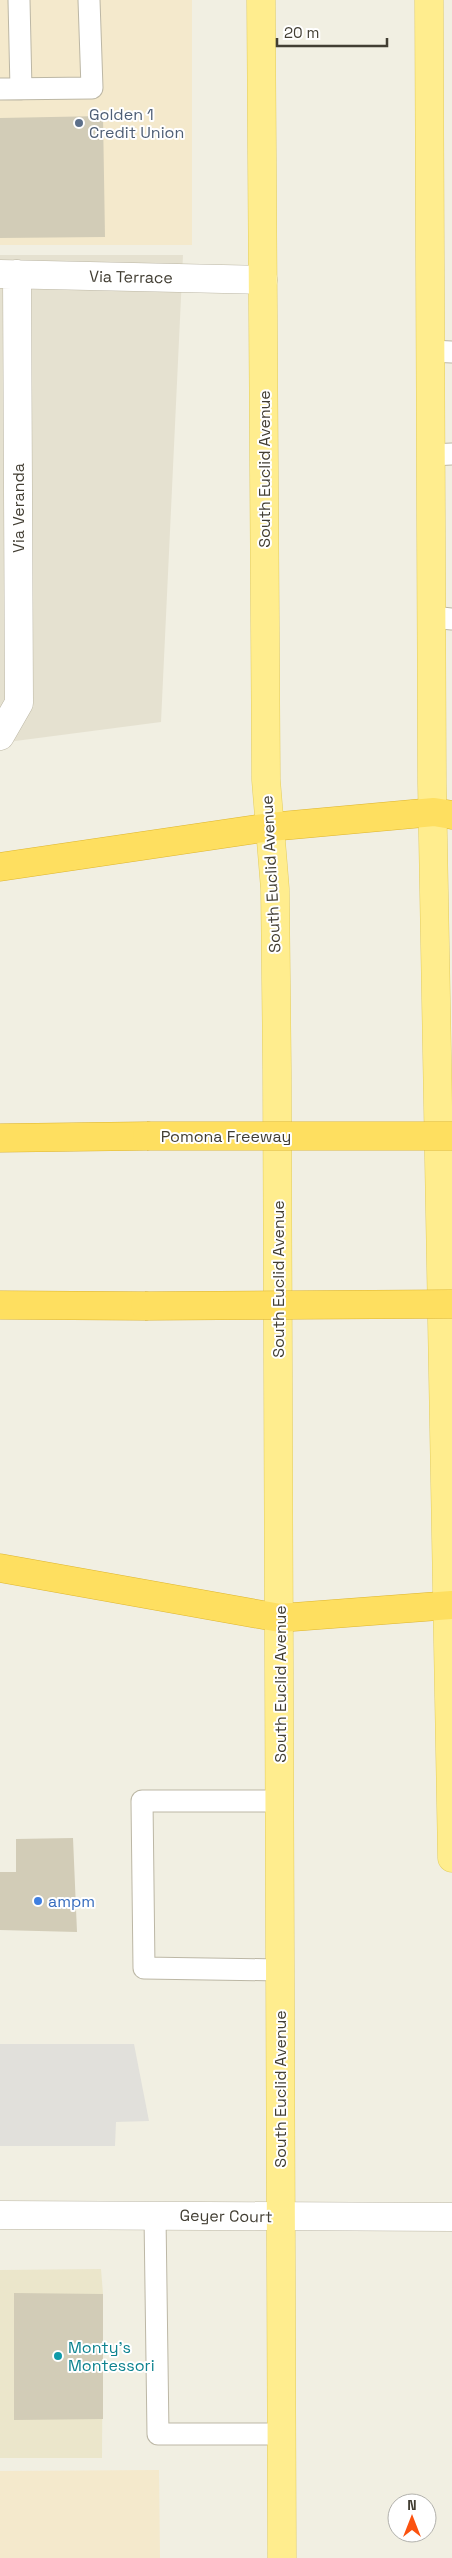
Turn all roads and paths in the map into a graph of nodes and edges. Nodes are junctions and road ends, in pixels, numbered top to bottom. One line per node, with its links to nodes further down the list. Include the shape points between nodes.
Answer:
1 (19, 0): 6 (lane)
2 (89, 0): 6 (lane, via 92,88)
3 (261, 0): 8 (main road, South Euclid Avenue)
4 (430, 0): 9 (main road)
5 (0, 89): 6 (lane)
6 (21, 89)
7 (9, 274): 8 (street, Via Terrace); 12 (street, Via Veranda, via 19,704)
8 (263, 280): 14 (main road, South Euclid Avenue, via 266,780)
9 (441, 351): 10 (main road)
10 (442, 454): 11 (main road)
11 (442, 618): 13 (main road)
12 (0, 736)
13 (443, 814): 14 (highway); 21 (main road)
14 (270, 827): 15 (highway); 22 (main road, South Euclid Avenue, via 275,909)
15 (0, 867)
16 (452, 1136): 17 (highway, Pomona Freeway, bridge)
17 (0, 1138)
18 (452, 1304): 19 (highway, bridge)
19 (0, 1305)
20 (0, 1568): 22 (highway)
21 (450, 1605): 22 (highway); 23 (main road)
22 (280, 1618): 24 (main road, South Euclid Avenue)
23 (452, 1796): 25 (main road)
24 (280, 1801): 26 (main road, South Euclid Avenue); 26 (lane, via 142,1801 144,1968)
25 (452, 1858)
26 (280, 1970): 29 (main road, South Euclid Avenue)
27 (0, 2215): 28 (street, Geyer Court)
28 (155, 2216): 29 (street, Geyer Court); 31 (lane, via 158,2434)
29 (280, 2217): 30 (street, Geyer Court); 31 (main road, South Euclid Avenue)
30 (452, 2217)
31 (281, 2434): 32 (main road, South Euclid Avenue)
32 (282, 2558)

